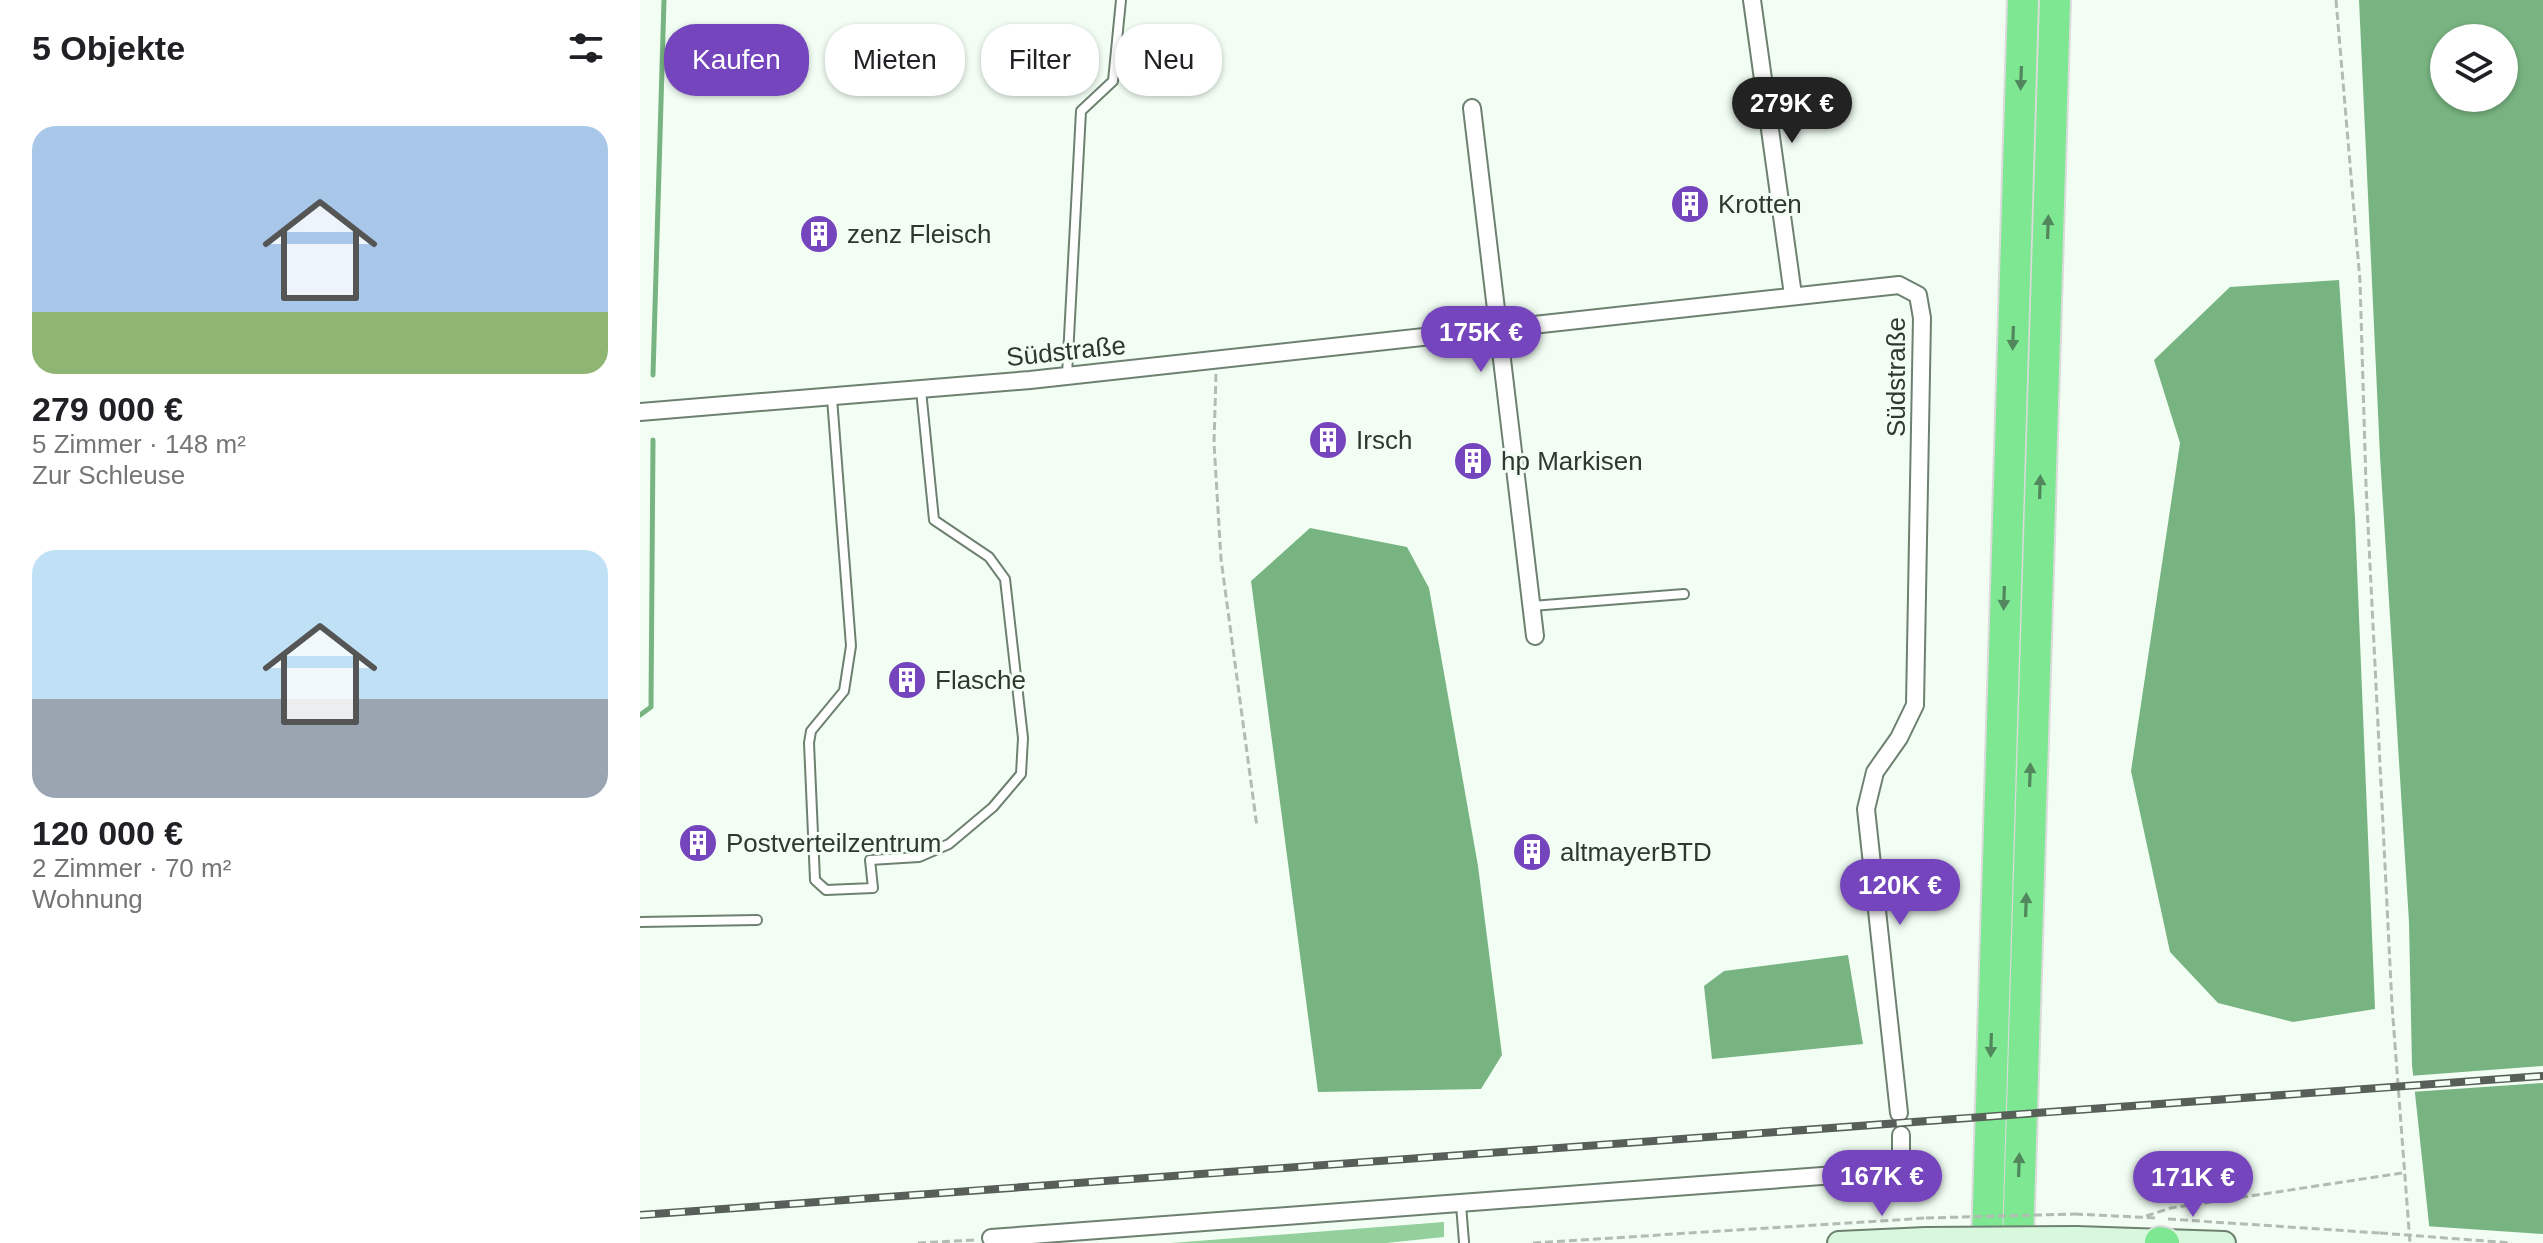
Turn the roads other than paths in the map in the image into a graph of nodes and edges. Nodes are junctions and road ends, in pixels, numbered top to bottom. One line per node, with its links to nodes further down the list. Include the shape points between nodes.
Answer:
1 (1121, 0): 8 (lane, via 1113,81 1081,111)
2 (1752, 0): 6 (street)
3 (2023, 0): 24 (highway, one-way to 24)
4 (2055, 0): 25 (highway, one-way to 4)
5 (1472, 108): 7 (street)
6 (1793, 295): 7 (street, Südstraße); 17 (street, Südstraße, via 1899,285 1918,295 1922,318 1915,705 1875,772 1866,809)
7 (1496, 327): 8 (street, Südstraße); 13 (street)
8 (1067, 375): 9 (street, Südstraße)
9 (921, 390): 10 (street, Südstraße); 10 (lane, via 934,520 989,557 1005,579 1023,738 1021,774 993,807 949,844 919,857 870,860 873,888 826,890 815,880 809,743 811,731 844,691 851,646)
10 (832, 398): 11 (street, Südstraße)
11 (640, 412)
12 (1684, 594): 13 (lane)
13 (1531, 606): 14 (street)
14 (1535, 636)
15 (757, 920): 16 (lane)
16 (640, 922)
17 (1899, 1113)
18 (1901, 1135): 19 (street, via 1901,1163 1889,1171)
19 (1461, 1205): 20 (street); 21 (lane)
20 (991, 1238)
21 (1464, 1242)
22 (2162, 1242): 23 (main road, bridge, via 1926,1229); 26 (main road)
23 (1839, 1243)
24 (1987, 1243)
25 (2018, 1243)
26 (2224, 1243)

